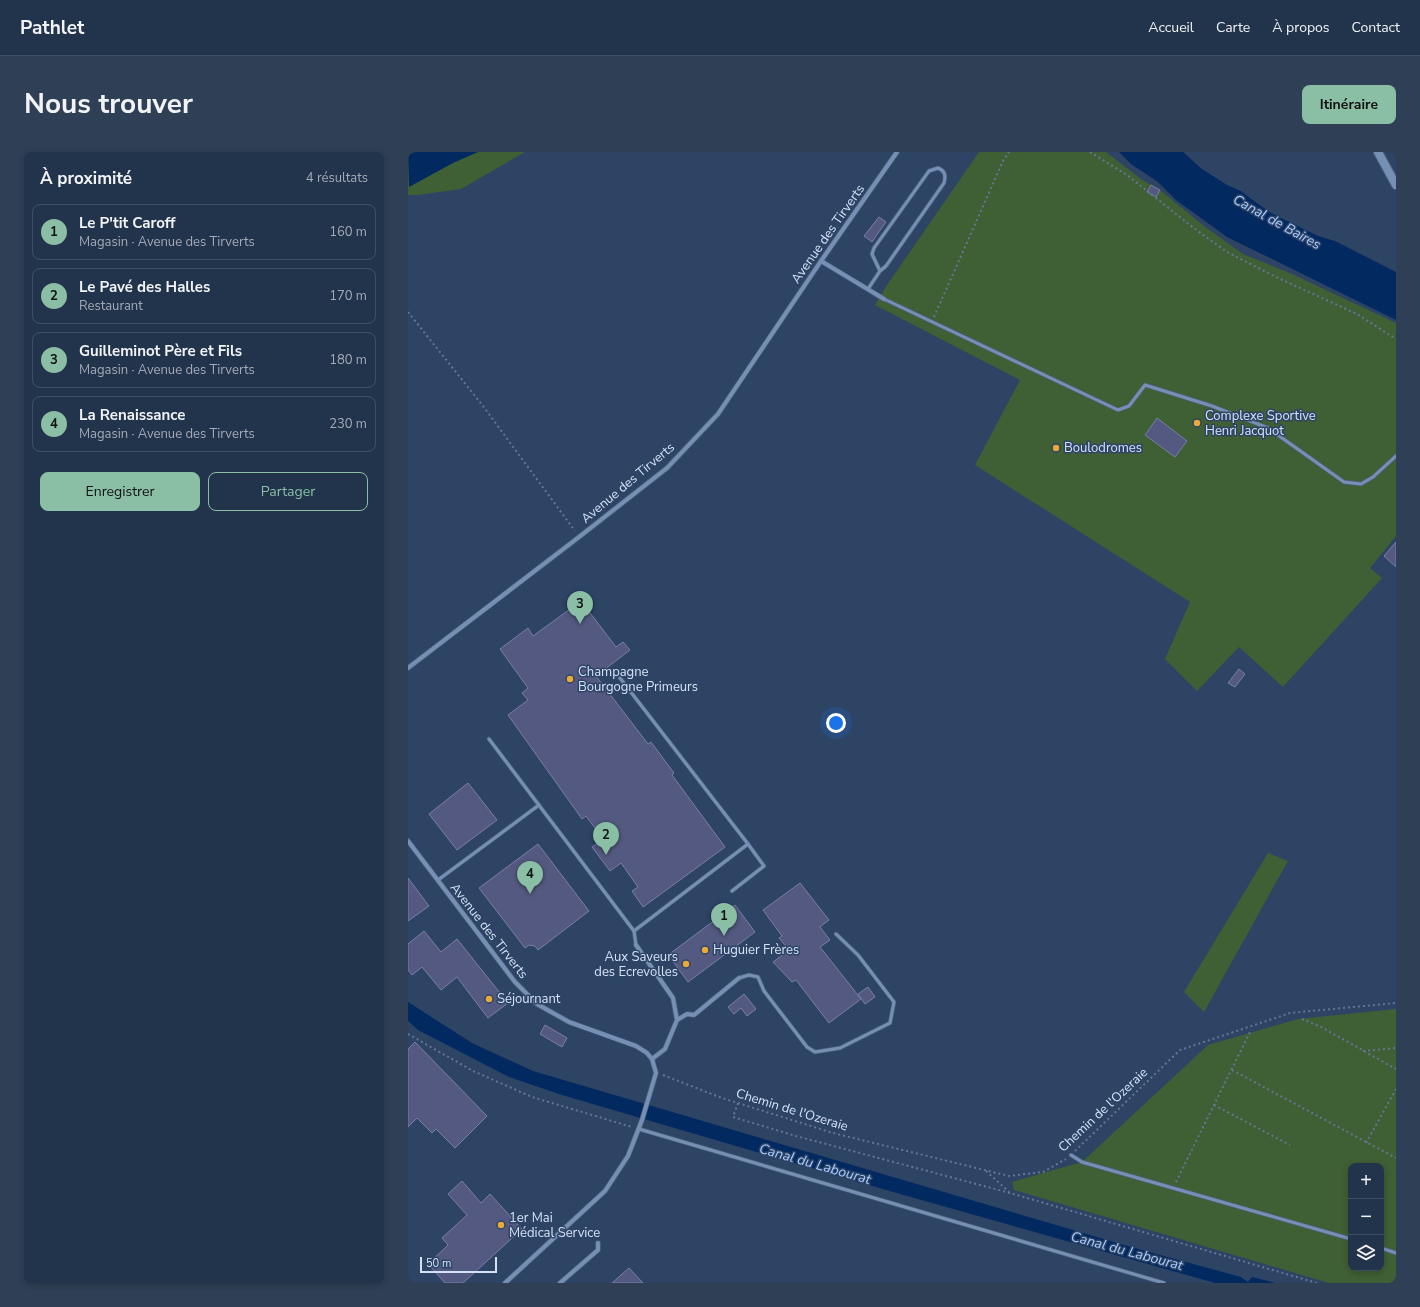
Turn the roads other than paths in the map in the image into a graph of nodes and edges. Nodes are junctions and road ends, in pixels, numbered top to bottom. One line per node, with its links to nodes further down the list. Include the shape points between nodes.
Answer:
1 (897, 152): 4 (street, Avenue des Tirverts)
2 (1378, 152): 3 (main road)
3 (1396, 185)
4 (821, 261): 6 (street); 9 (street, Avenue des Tirverts, via 718,414 667,468)
5 (880, 271): 5 (lane, via 872,254 874,248 929,171 938,168 943,170 946,175 944,182); 6 (lane)
6 (868, 289): 7 (street)
7 (884, 299): 8 (lane, via 1118,410 1129,406 1145,385 1212,406 1268,428 1344,482 1361,484 1373,477)
8 (1396, 456)
9 (408, 668)
10 (620, 678): 14 (lane)
11 (489, 739): 12 (lane)
12 (539, 805): 15 (lane); 17 (lane)
13 (408, 841): 15 (street, Avenue des Tirverts)
14 (748, 844): 16 (lane, via 764,866); 17 (lane)
15 (438, 880): 22 (street, Avenue des Tirverts, via 515,982 537,1004 569,1022 636,1046)
16 (732, 891)
17 (634, 931): 19 (lane)
18 (836, 934): 20 (lane, via 858,955 894,1002 890,1023 840,1048 815,1052 807,1047 764,991 758,977 749,975)
19 (636, 945): 21 (street, via 673,998)
20 (739, 978): 21 (street, via 694,1015 687,1014)
21 (677, 1020): 22 (street, via 664,1049)
22 (652, 1059): 23 (street, via 656,1072)
23 (639, 1129): 29 (street, via 628,1156 605,1191); 31 (lane)
24 (1071, 1155): 25 (lane, via 1082,1162)
25 (1348, 1238)
26 (598, 1243): 30 (street, via 598,1250)
27 (1384, 1249): 28 (lane)
28 (1396, 1253)
29 (505, 1283)
30 (560, 1283)
31 (1164, 1283)

